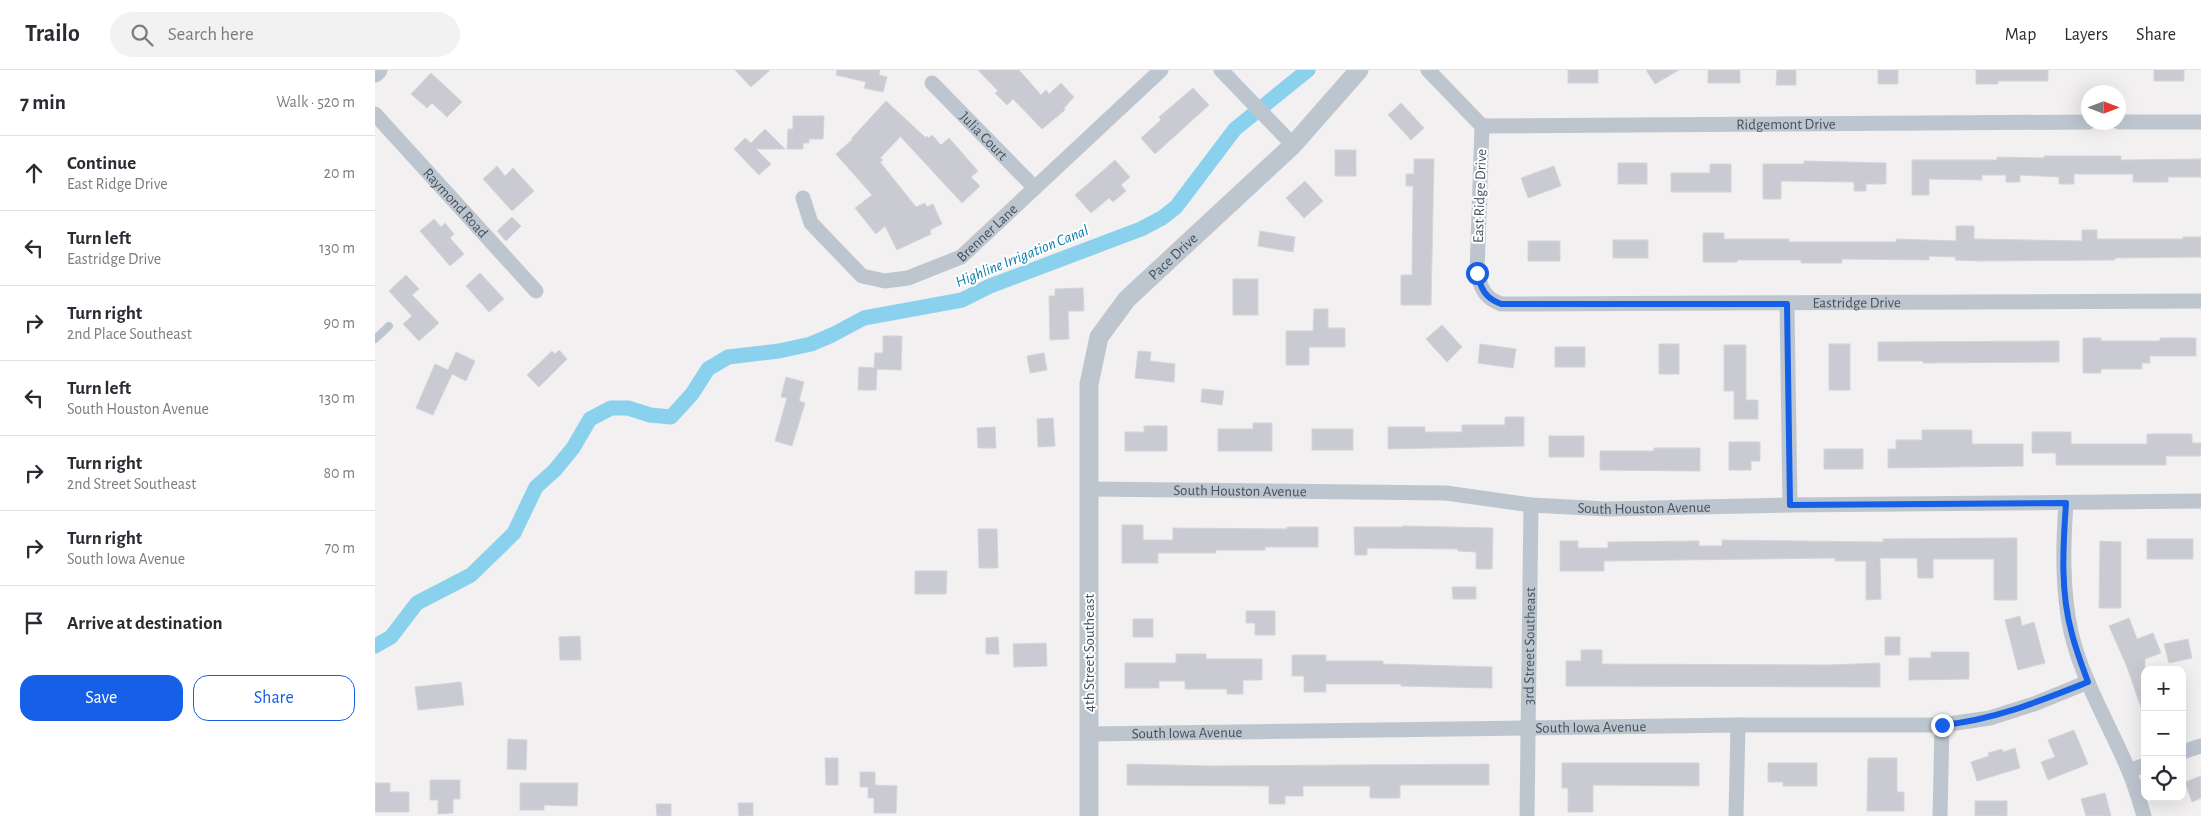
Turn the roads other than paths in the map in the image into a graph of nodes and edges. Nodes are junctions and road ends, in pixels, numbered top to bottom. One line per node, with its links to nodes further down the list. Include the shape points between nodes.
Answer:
1 (378, 70): 6 (street)
2 (1161, 70): 14 (street, Brenner Lane)
3 (1221, 70): 13 (street)
4 (1359, 70): 13 (street, Pace Drive)
5 (1428, 70): 12 (street)
6 (375, 73)
7 (932, 83): 14 (street, Julia Court)
8 (375, 114): 16 (street, Raymond Road)
9 (2081, 122): 12 (street, Ridgemont Drive)
10 (2126, 122): 11 (street)
11 (2201, 122)
12 (1482, 126): 17 (street, East Ridge Drive, via 1477,273 1480,288)
13 (1293, 145): 22 (street, Pace Drive, via 1127,299 1099,337 1089,384)
14 (1035, 188): 15 (street, Brenner Lane, via 961,257 908,278 885,282 862,276 811,223)
15 (803, 198)
16 (536, 291)
17 (1485, 294): 19 (street, Eastridge Drive, via 1501,304)
18 (2201, 301): 19 (street, Eastridge Drive)
19 (1787, 304): 26 (street)
20 (389, 326): 21 (lane)
21 (375, 339)
22 (1089, 489): 25 (street, South Houston Avenue, via 1446,493); 31 (street, 4th Street Southeast)
23 (2201, 501): 24 (street, South Houston Avenue)
24 (2066, 503): 26 (street, South Houston Avenue); 27 (street, via 2063,544 2065,597 2071,633)
25 (1531, 505): 26 (street, South Houston Avenue, via 1607,509); 30 (street, 3rd Street Southeast)
26 (1790, 505)
27 (2088, 682): 29 (street, South Iowa Avenue, via 1990,718); 35 (street)
28 (1738, 725): 29 (street, South Iowa Avenue); 30 (street, South Iowa Avenue); 38 (street)
29 (1942, 725): 39 (street)
30 (1528, 728): 31 (street, South Iowa Avenue); 37 (street, 3rd Street Southeast)
31 (1089, 734): 36 (street, 4th Street Southeast)
32 (2201, 746): 33 (street)
33 (2186, 751)
34 (2141, 767): 35 (street)
35 (2129, 771): 40 (street)
36 (1089, 816)
37 (1527, 816)
38 (1736, 816)
39 (1940, 816)
40 (2144, 816)

